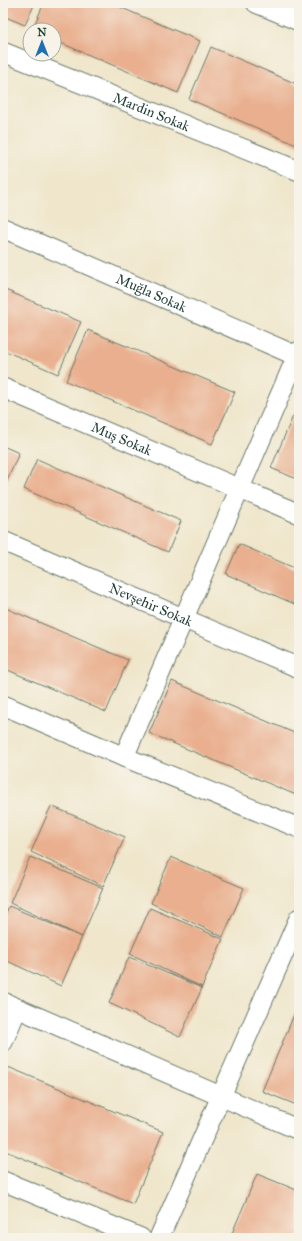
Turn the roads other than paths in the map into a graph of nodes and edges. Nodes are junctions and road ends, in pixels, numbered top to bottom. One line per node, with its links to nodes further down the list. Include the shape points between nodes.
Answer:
1 (256, 3): 2 (street)
2 (299, 21)
3 (3, 52): 4 (street, Mardin Sokak)
4 (299, 172)
5 (3, 228): 6 (street, Muğla Sokak)
6 (298, 355): 8 (street)
7 (3, 388): 8 (street, Muş Sokak)
8 (240, 489): 9 (street, Muş Sokak); 11 (street)
9 (299, 514)
10 (3, 542): 11 (street, Nevşehir Sokak)
11 (184, 618): 12 (street, Nevşehir Sokak); 14 (street)
12 (299, 668)
13 (3, 705): 14 (street)
14 (124, 757): 15 (street)
15 (299, 828)
16 (299, 918): 19 (street)
17 (10, 1006): 18 (street); 19 (street)
18 (3, 1042)
19 (220, 1097): 20 (street); 23 (street)
20 (299, 1130)
21 (3, 1181): 22 (street)
22 (141, 1238)
23 (159, 1238)

